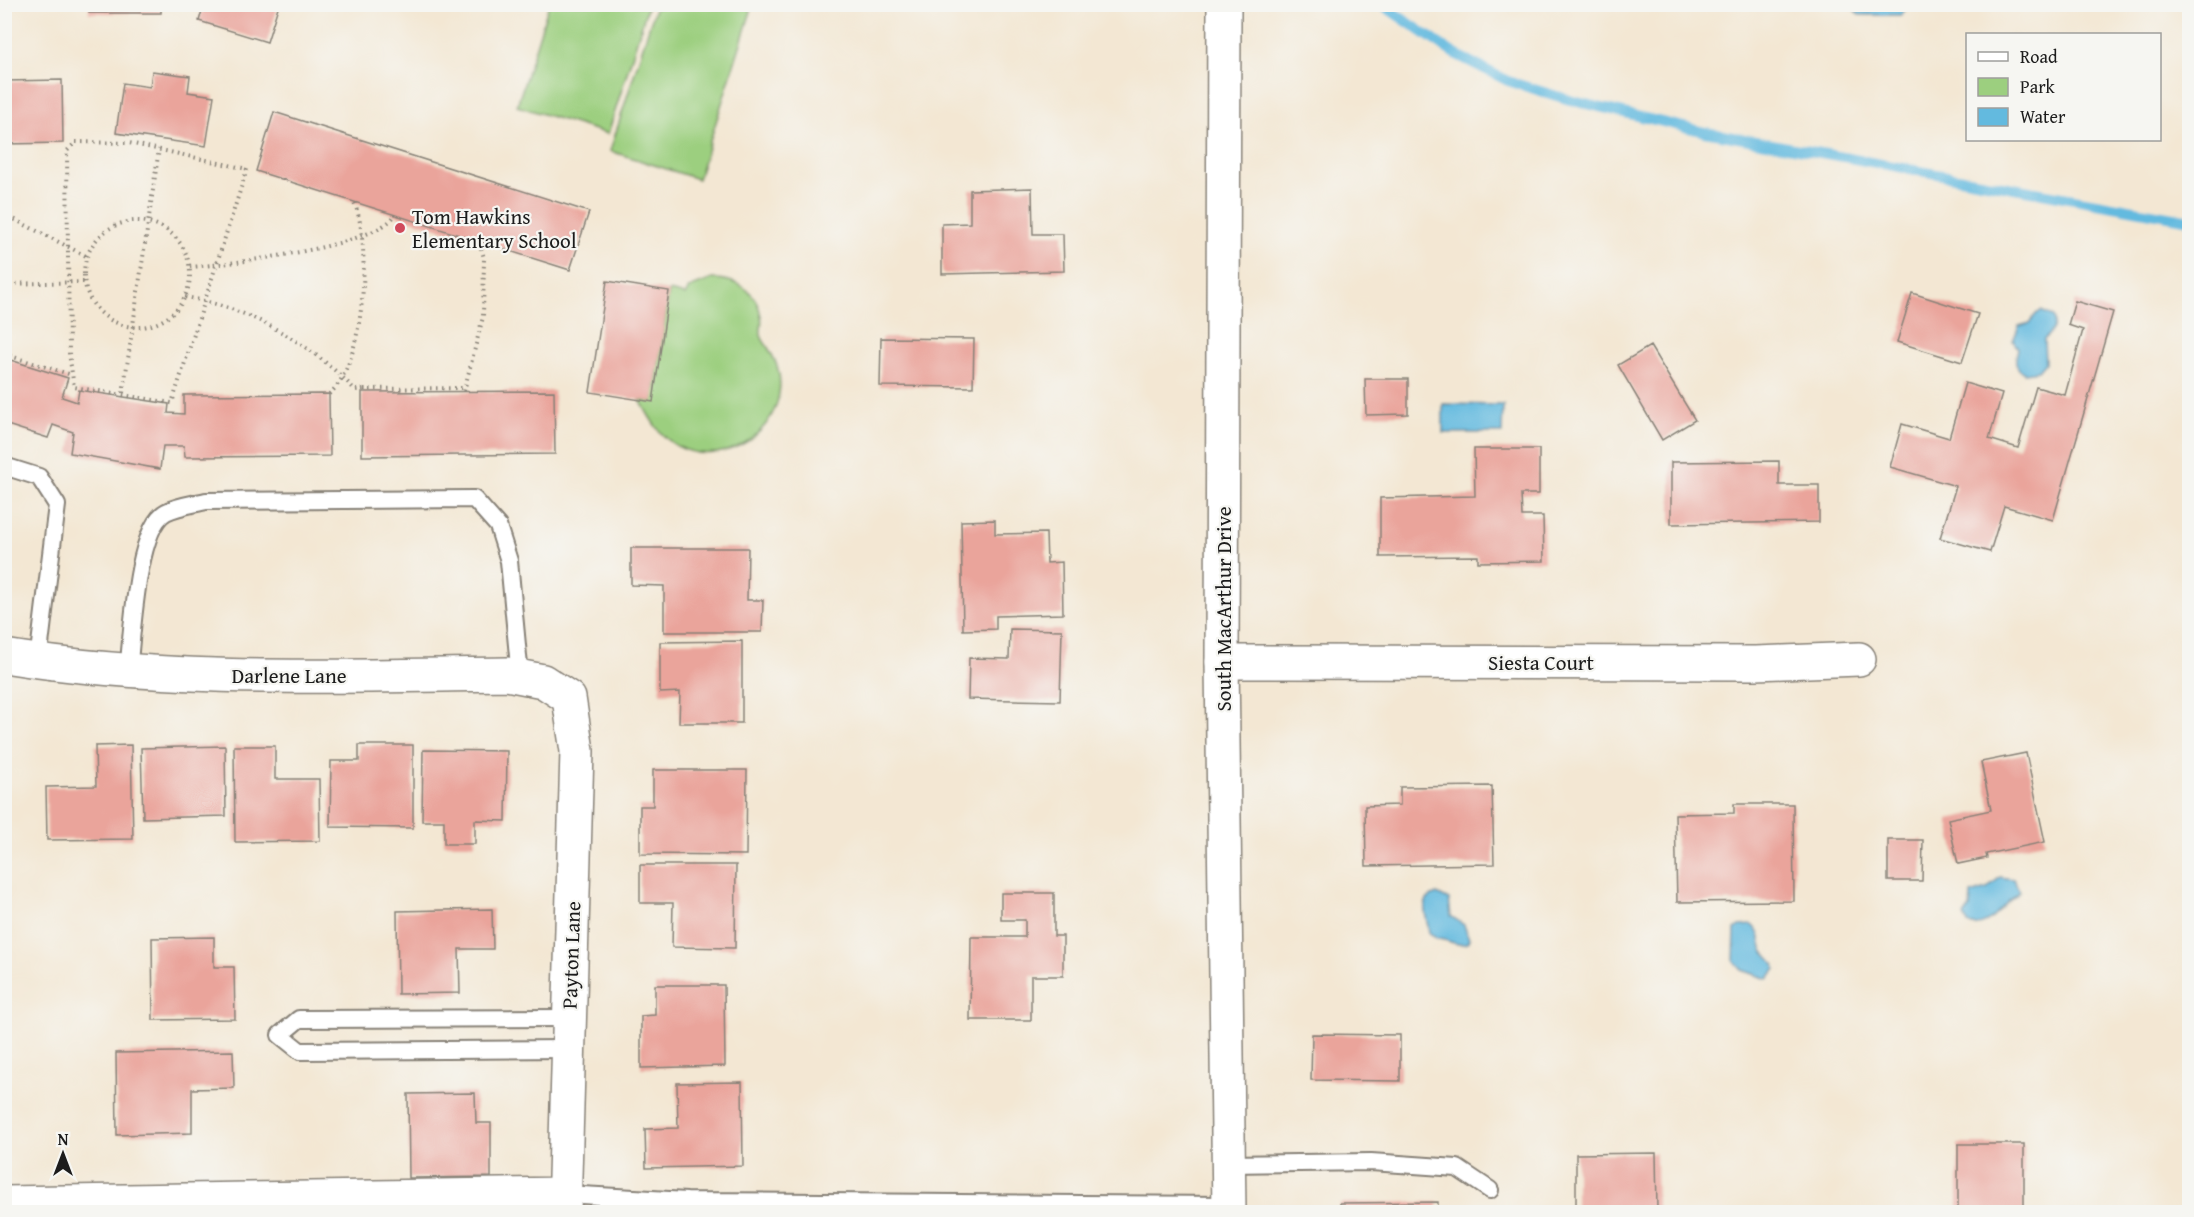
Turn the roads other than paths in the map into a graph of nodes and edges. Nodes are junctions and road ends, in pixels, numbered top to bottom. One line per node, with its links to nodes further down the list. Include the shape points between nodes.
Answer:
1 (1224, 4): 6 (street, South MacArthur Drive)
2 (4, 466): 5 (lane, via 39,477 57,505)
3 (4, 656): 5 (street, Darlene Lane)
4 (1859, 659): 6 (street, Siesta Court, via 1756,663)
5 (38, 661): 7 (street, Darlene Lane)
6 (1222, 662): 11 (street, South MacArthur Drive)
7 (128, 672): 8 (street, Darlene Lane, via 283,677); 8 (lane, via 141,564 152,528 165,512 206,501 474,499 498,526 509,561)
8 (520, 677): 9 (street, Darlene Lane, via 543,681)
9 (569, 698): 10 (street, Payton Lane, via 577,751)
10 (569, 1034): 10 (lane, via 299,1019 280,1035 300,1051); 14 (street, Payton Lane)
11 (1229, 1164): 12 (lane, via 1371,1162 1457,1168); 15 (street, South MacArthur Drive)
12 (1490, 1190)
13 (4, 1203): 14 (street)
14 (564, 1203): 15 (lane, via 687,1201)
15 (1229, 1209)

